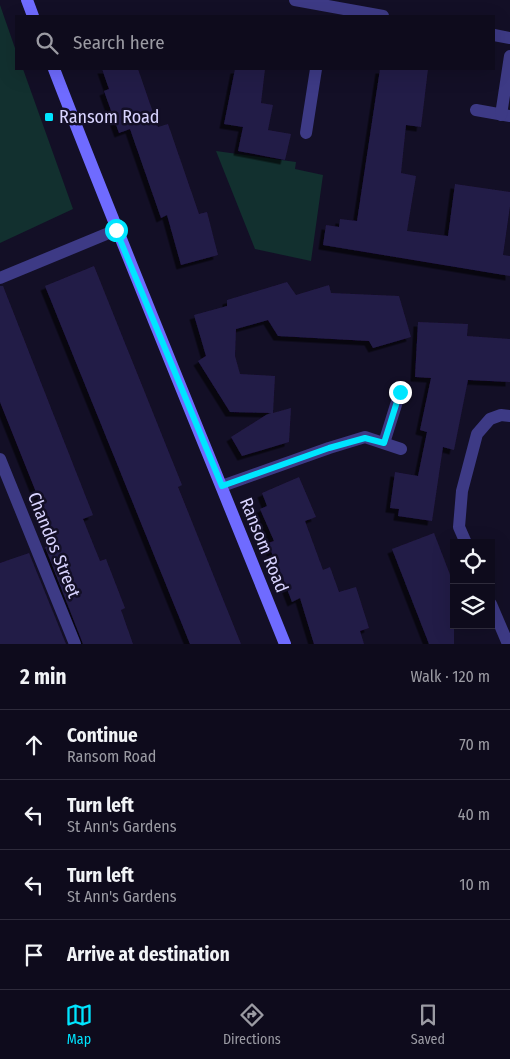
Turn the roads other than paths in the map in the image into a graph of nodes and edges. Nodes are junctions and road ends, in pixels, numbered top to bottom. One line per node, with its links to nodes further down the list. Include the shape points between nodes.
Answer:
1 (27, 0): 4 (street)
2 (295, 0): 3 (street)
3 (326, 11): 5 (street)
4 (33, 15)
5 (372, 15)
6 (495, 35): 7 (street)
7 (510, 38)
8 (510, 56): 12 (street)
9 (54, 70): 14 (street, Ransom Road)
10 (316, 70): 13 (street)
11 (476, 110): 12 (street)
12 (505, 116)
13 (306, 133)
14 (116, 230): 15 (street); 21 (street, Ransom Road)
15 (0, 278)
16 (400, 392): 18 (street)
17 (506, 416): 22 (street, via 490,419 476,434 462,491 459,526)
18 (384, 443): 19 (street); 21 (street, via 365,438)
19 (401, 449)
20 (0, 459): 24 (street, Chandos Street)
21 (222, 486): 25 (street, Ransom Road)
22 (464, 539)
23 (495, 613): 26 (street)
24 (75, 644)
25 (284, 644)
26 (508, 644)

